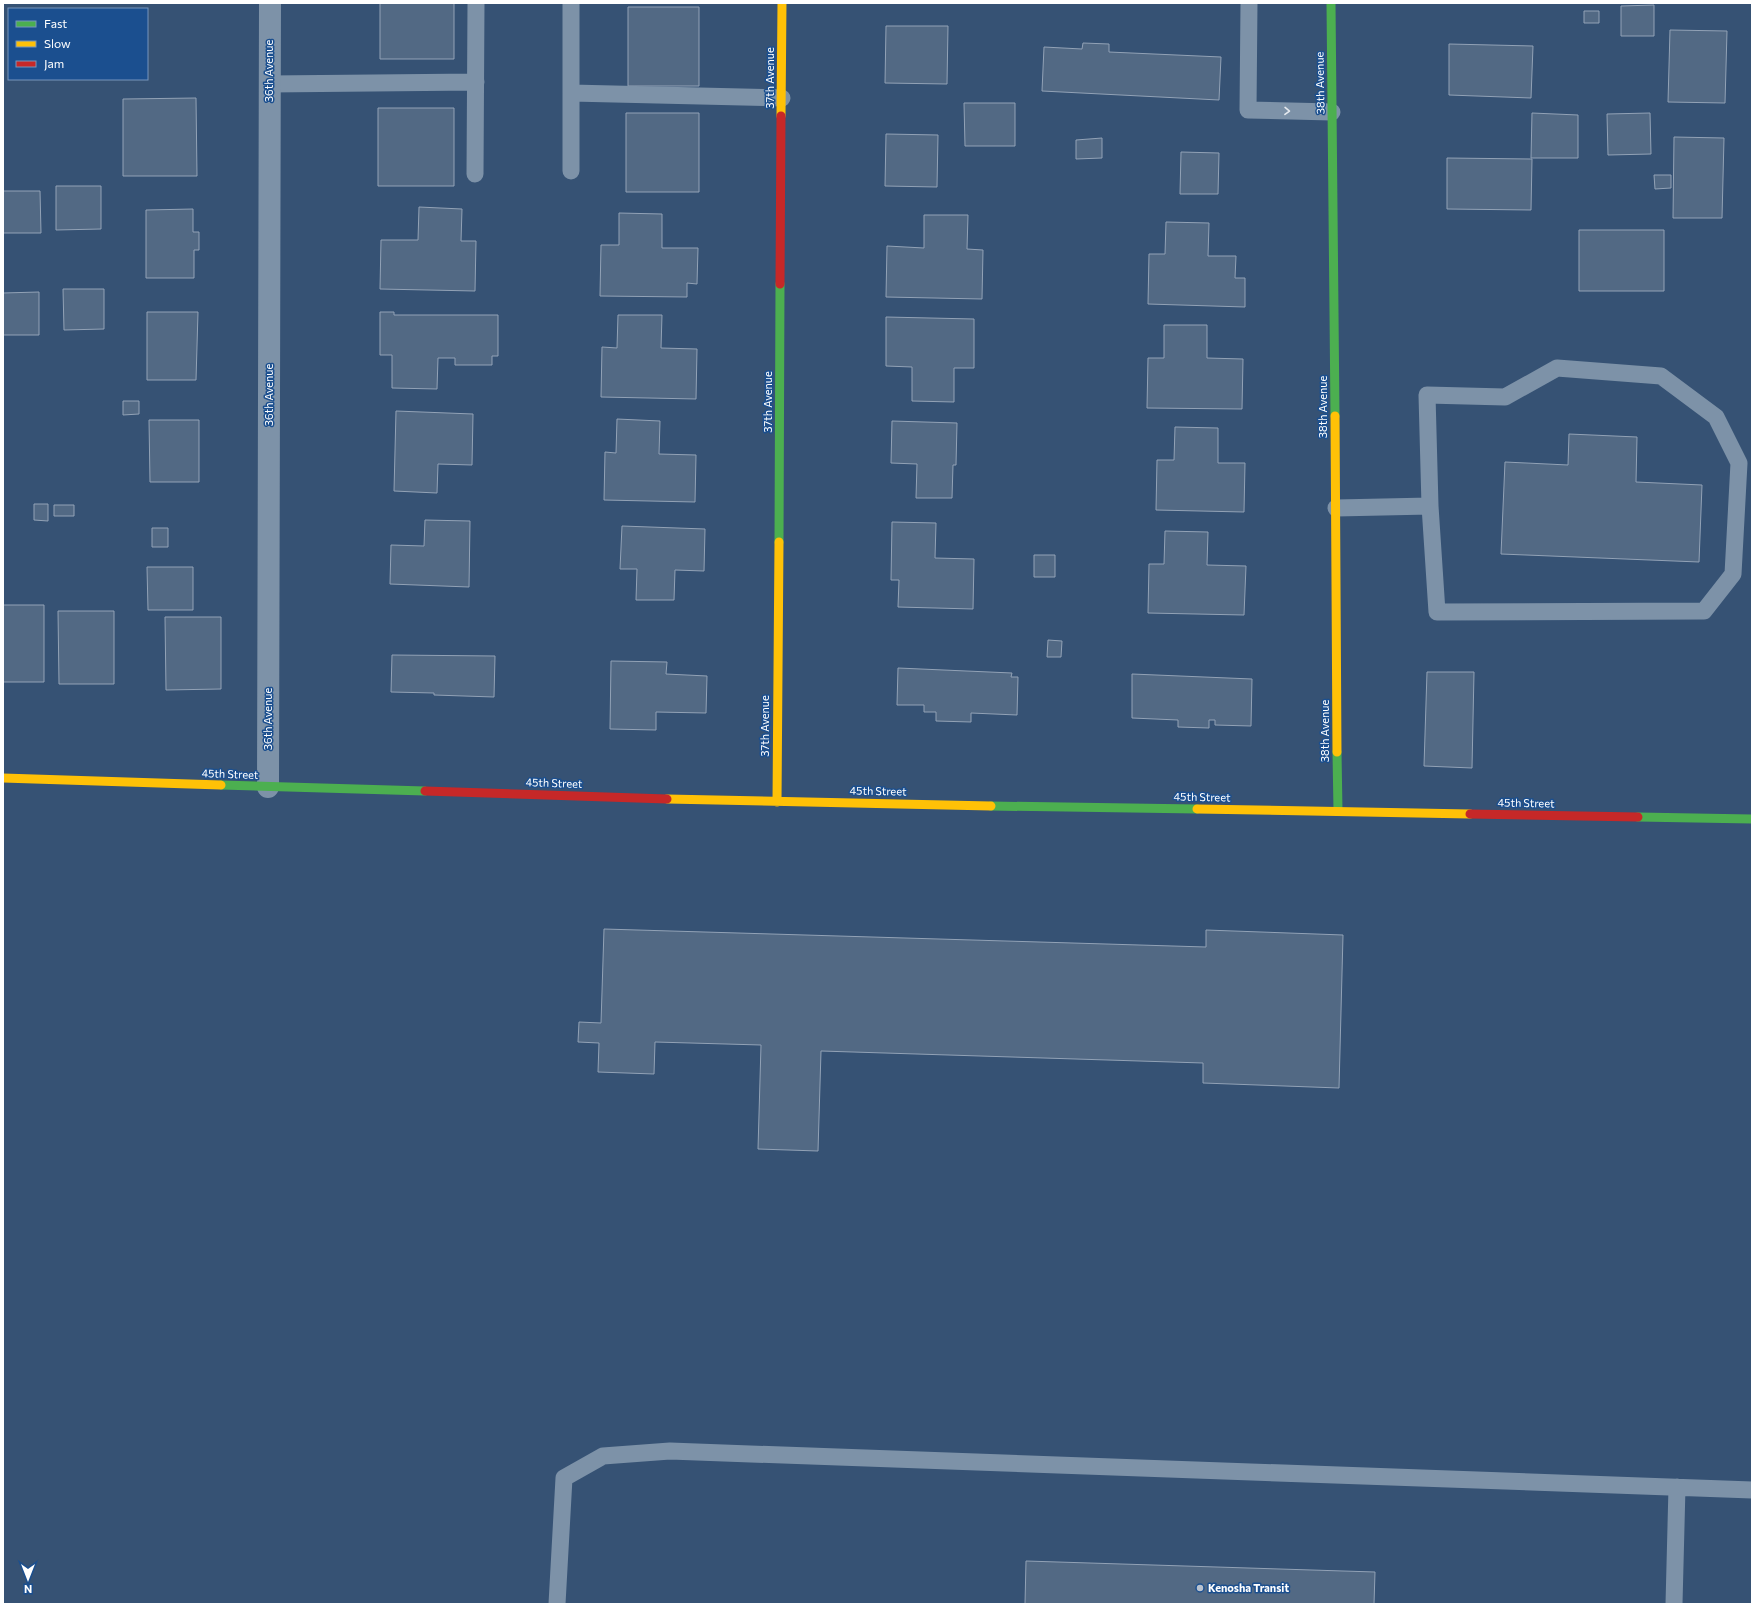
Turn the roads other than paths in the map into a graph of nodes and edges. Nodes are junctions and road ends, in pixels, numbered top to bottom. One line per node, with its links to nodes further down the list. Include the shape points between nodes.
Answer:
1 (270, 3): 8 (street, 36th Avenue)
2 (476, 3): 7 (lane)
3 (571, 3): 9 (lane)
4 (782, 3): 10 (street, 37th Avenue)
5 (1249, 3): 11 (lane, one-way to 11, via 1248,110)
6 (1331, 3): 11 (street, 38th Avenue)
7 (476, 82): 8 (lane); 13 (lane)
8 (269, 84): 17 (street, 36th Avenue)
9 (571, 94): 10 (lane); 12 (lane)
10 (782, 98): 18 (street, 37th Avenue)
11 (1332, 112): 15 (street, 38th Avenue)
12 (571, 171)
13 (475, 174)
14 (1430, 506): 14 (lane, via 1437,612 1704,612 1733,574 1739,464 1716,418 1661,376 1557,368 1505,397 1427,395); 15 (lane)
15 (1336, 508): 19 (street, 38th Avenue)
16 (3, 778): 17 (street, 45th Street)
17 (268, 787): 18 (street, 45th Street)
18 (777, 802): 19 (street, 45th Street)
19 (1338, 811): 20 (street, 45th Street)
20 (1752, 819)
21 (1677, 1487): 22 (lane); 23 (lane, via 670,1451 603,1456 564,1478); 24 (lane)
22 (1752, 1490)
23 (557, 1604)
24 (1674, 1604)

